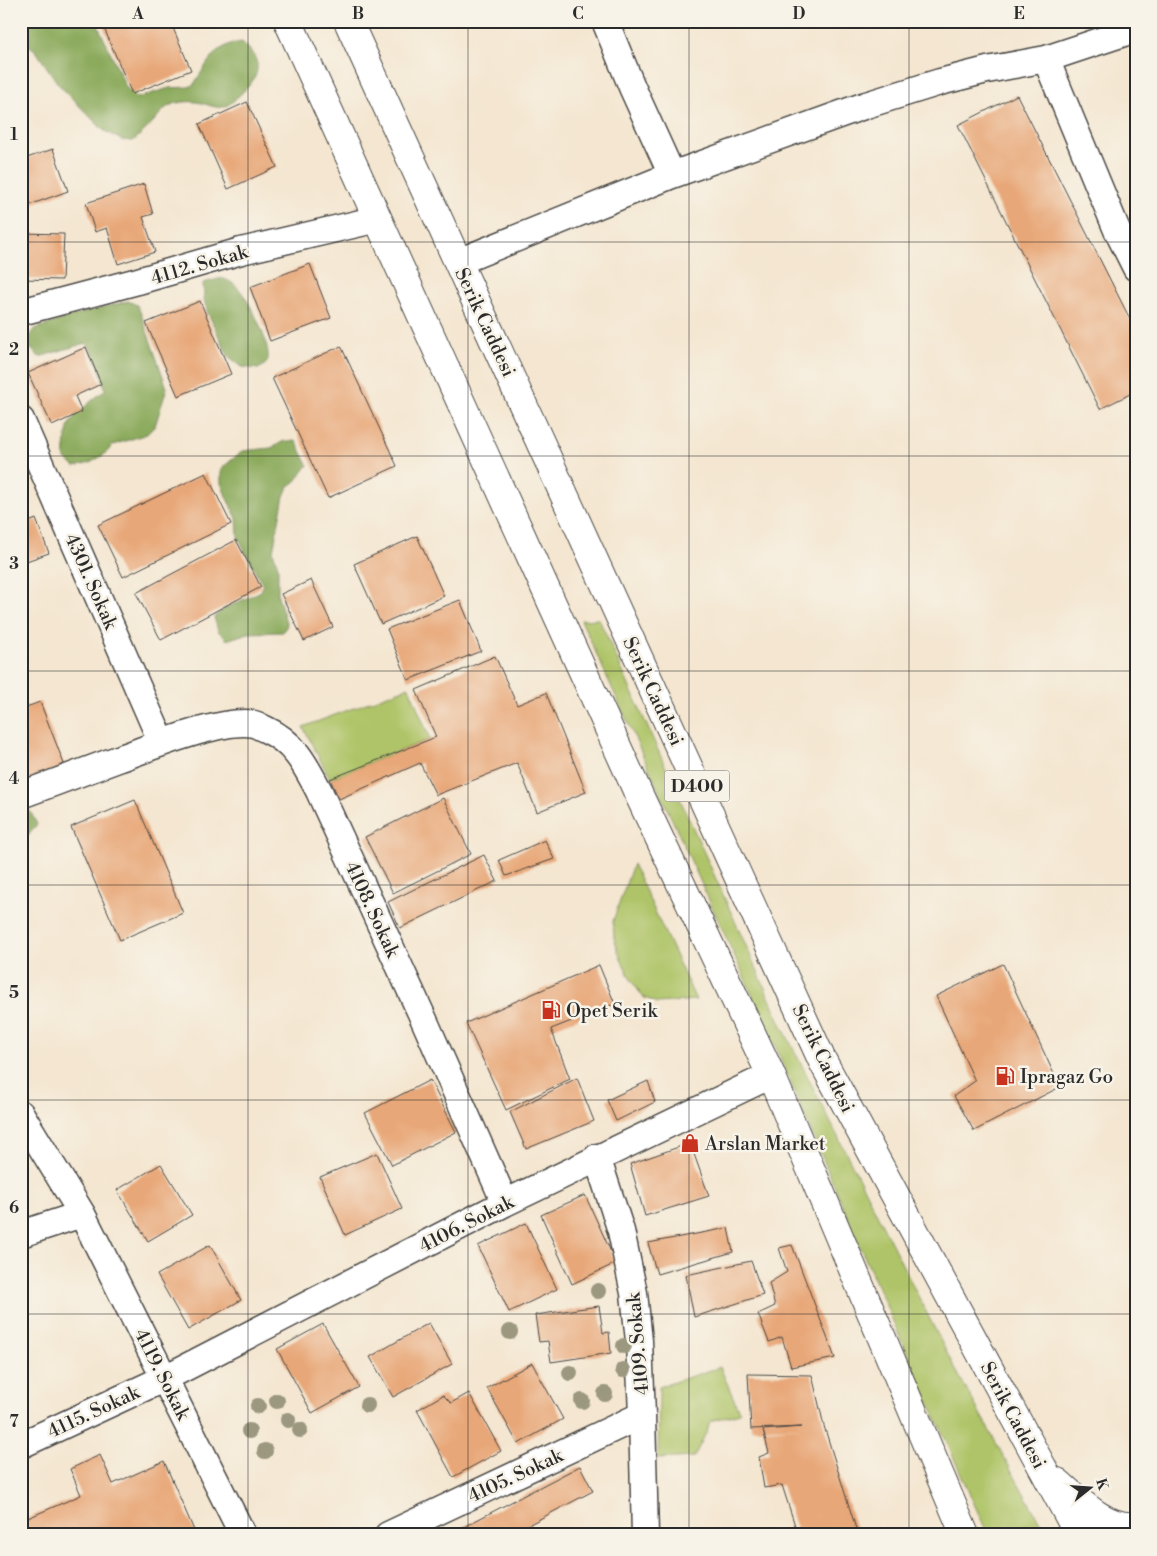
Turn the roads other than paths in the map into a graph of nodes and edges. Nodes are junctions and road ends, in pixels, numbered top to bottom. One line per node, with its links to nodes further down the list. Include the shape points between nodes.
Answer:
1 (288, 21): 7 (highway, D400)
2 (348, 21): 8 (highway, Serik Caddesi / D400)
3 (605, 21): 6 (street)
4 (1136, 29): 5 (street)
5 (1046, 59): 6 (street, via 940,82 866,105); 9 (street)
6 (672, 175): 8 (street)
7 (378, 220): 10 (street, 4112. Sokak, via 241,251); 14 (highway, D400, via 639,795)
8 (458, 262): 23 (highway, Serik Caddesi / D400, via 822,1060)
9 (1136, 268)
10 (21, 312)
11 (21, 420): 12 (street, 4301. Sokak)
12 (162, 743): 13 (street, 4108. Sokak); 17 (street, 4108. Sokak, via 233,724 254,724 288,743 304,762)
13 (21, 794)
14 (771, 1075): 16 (street, 4106. Sokak); 28 (highway, D400)
15 (21, 1114): 18 (street, 4119. Sokak)
16 (597, 1157): 17 (street, 4106. Sokak); 21 (street, 4109. Sokak, via 621,1231 634,1293)
17 (505, 1202): 20 (street, 4106. Sokak)
18 (82, 1214): 19 (street); 20 (street, 4119. Sokak)
19 (21, 1234)
20 (165, 1378): 22 (street, 4115. Sokak); 25 (street, 4119. Sokak)
21 (642, 1415): 26 (street, 4105. Sokak); 27 (street, 4109. Sokak)
22 (21, 1445)
23 (1044, 1471): 24 (highway, via 1098,1517 1128,1527); 29 (highway, Serik Caddesi / D400)
24 (1136, 1526)
25 (243, 1535)
26 (388, 1535)
27 (646, 1535)
28 (965, 1535)
29 (1079, 1535)

